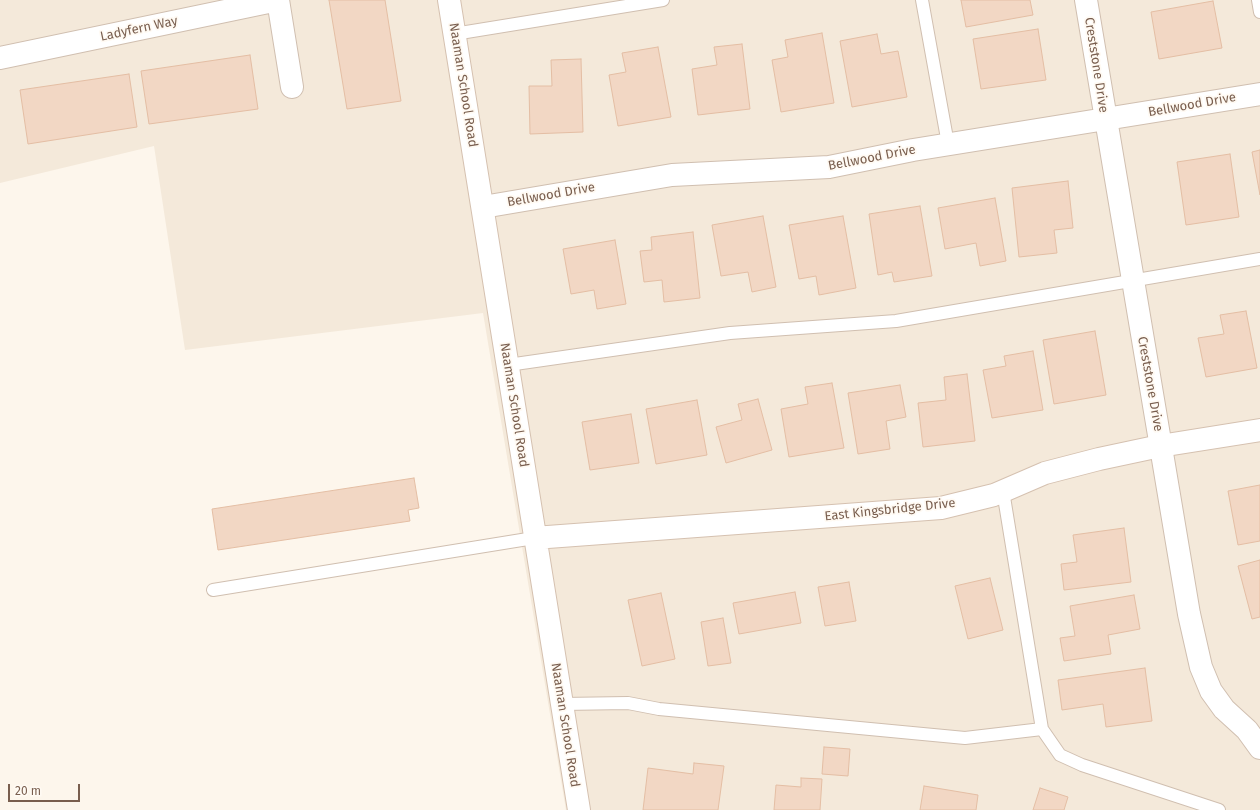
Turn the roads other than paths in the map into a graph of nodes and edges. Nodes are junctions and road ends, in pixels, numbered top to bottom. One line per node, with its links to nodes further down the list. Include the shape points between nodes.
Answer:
1 (278, 0): 9 (street, Ladyfern Way); 10 (street)
2 (448, 0): 8 (street, Naaman School Road)
3 (664, 0): 8 (lane)
4 (922, 0): 13 (lane)
5 (1086, 0): 12 (street, Creststone Drive)
6 (1258, 0): 7 (lane)
7 (1260, 12)
8 (454, 34): 14 (street, Naaman School Road)
9 (0, 58)
10 (292, 87)
11 (1260, 94): 12 (street, Bellwood Drive)
12 (1105, 120): 13 (street, Bellwood Drive); 16 (street, Creststone Drive)
13 (948, 144): 14 (street, Bellwood Drive, via 829,167 672,175)
14 (483, 207): 17 (street, Naaman School Road)
15 (1260, 260): 16 (lane)
16 (1132, 280): 17 (lane, via 896,321 730,333); 19 (street, Creststone Drive)
17 (508, 366): 21 (street, Naaman School Road)
18 (1260, 430): 19 (street, East Kingsbridge Drive)
19 (1160, 446): 20 (street, East Kingsbridge Drive, via 1044,473); 25 (street, Creststone Drive, via 1189,614 1201,667 1211,692 1247,730)
20 (1003, 491): 21 (street, East Kingsbridge Drive, via 941,508); 24 (lane)
21 (534, 538): 22 (lane); 23 (street, Naaman School Road)
22 (214, 590)
23 (562, 704): 24 (lane, via 628,703 659,709 965,738); 26 (street, Naaman School Road)
24 (1042, 729): 27 (lane, via 1060,755 1082,765)
25 (1260, 748)
26 (579, 810)
27 (1219, 810)

